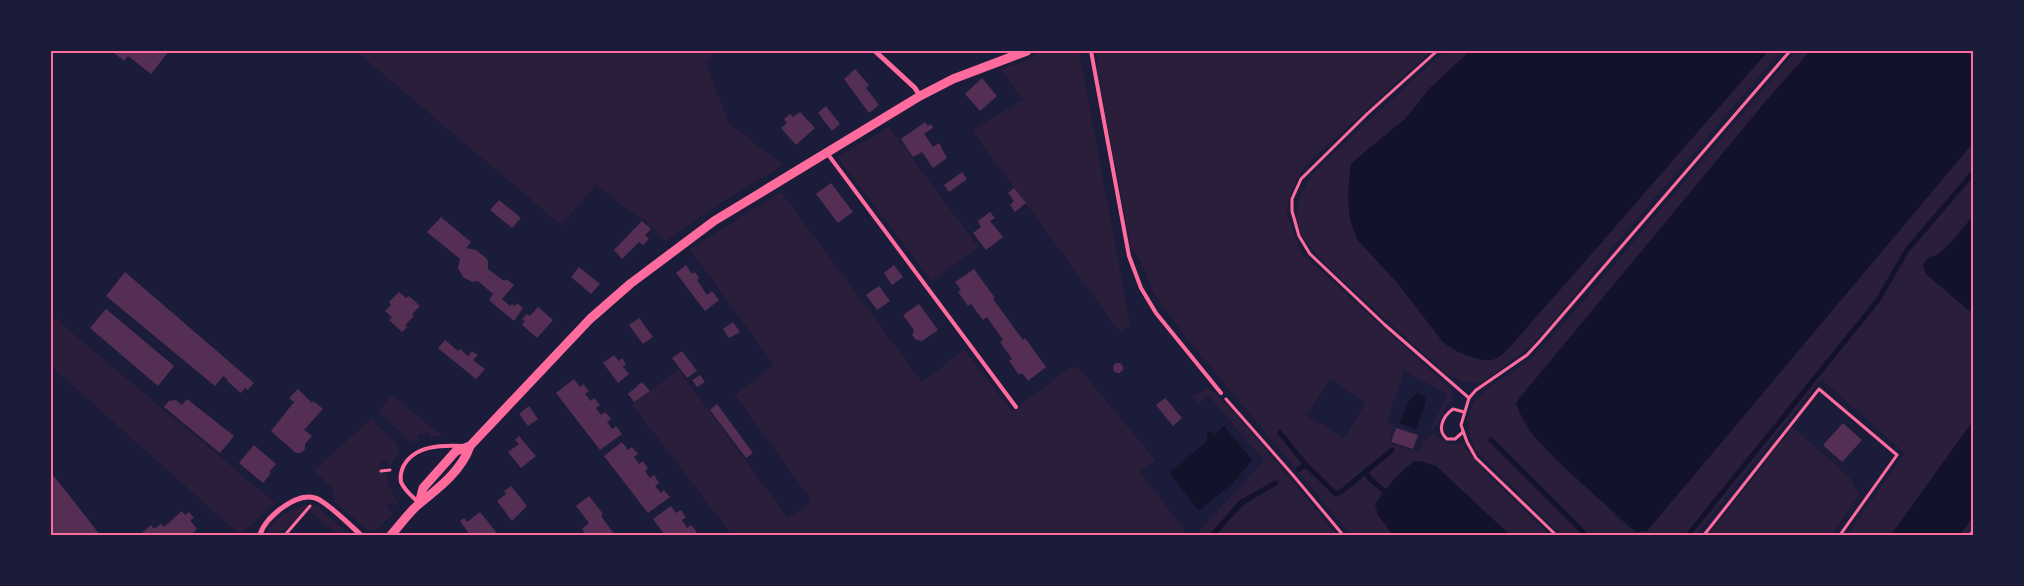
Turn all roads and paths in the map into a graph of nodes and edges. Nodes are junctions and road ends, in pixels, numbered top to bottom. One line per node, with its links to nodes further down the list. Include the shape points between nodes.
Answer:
1 (875, 51): 6 (street)
2 (1028, 51): 6 (street, via 962,75)
3 (1091, 51): 8 (lane, via 1129,256 1138,280 1156,313)
4 (1437, 51): 9 (path, via 1301,179 1292,199 1292,211 1299,236 1310,254)
5 (1790, 51): 9 (path, via 1540,341)
6 (920, 96): 7 (street)
7 (827, 153): 10 (lane); 13 (street, via 695,233 609,301)
8 (1221, 393): 23 (path)
9 (1469, 398): 11 (path)
10 (1016, 406)
11 (1464, 412): 12 (path, via 1461,425); 12 (path, via 1453,409 1441,426 1447,439 1455,439)
12 (1464, 432): 24 (path, via 1476,458)
13 (470, 446): 17 (street, via 466,459 431,496); 17 (lane, via 426,449 408,459 401,470 401,481)
14 (390, 470): 15 (path)
15 (381, 471)
16 (318, 498): 19 (street, via 304,498 287,504 266,523); 20 (path); 21 (street)
17 (419, 504): 22 (street)
18 (1973, 531): 27 (path)
19 (260, 535)
20 (284, 535)
21 (361, 535)
22 (391, 535)
23 (1343, 535)
24 (1556, 535)
25 (1704, 535): 26 (path, via 1819,389 1897,455)
26 (1840, 535)
27 (1970, 535)

